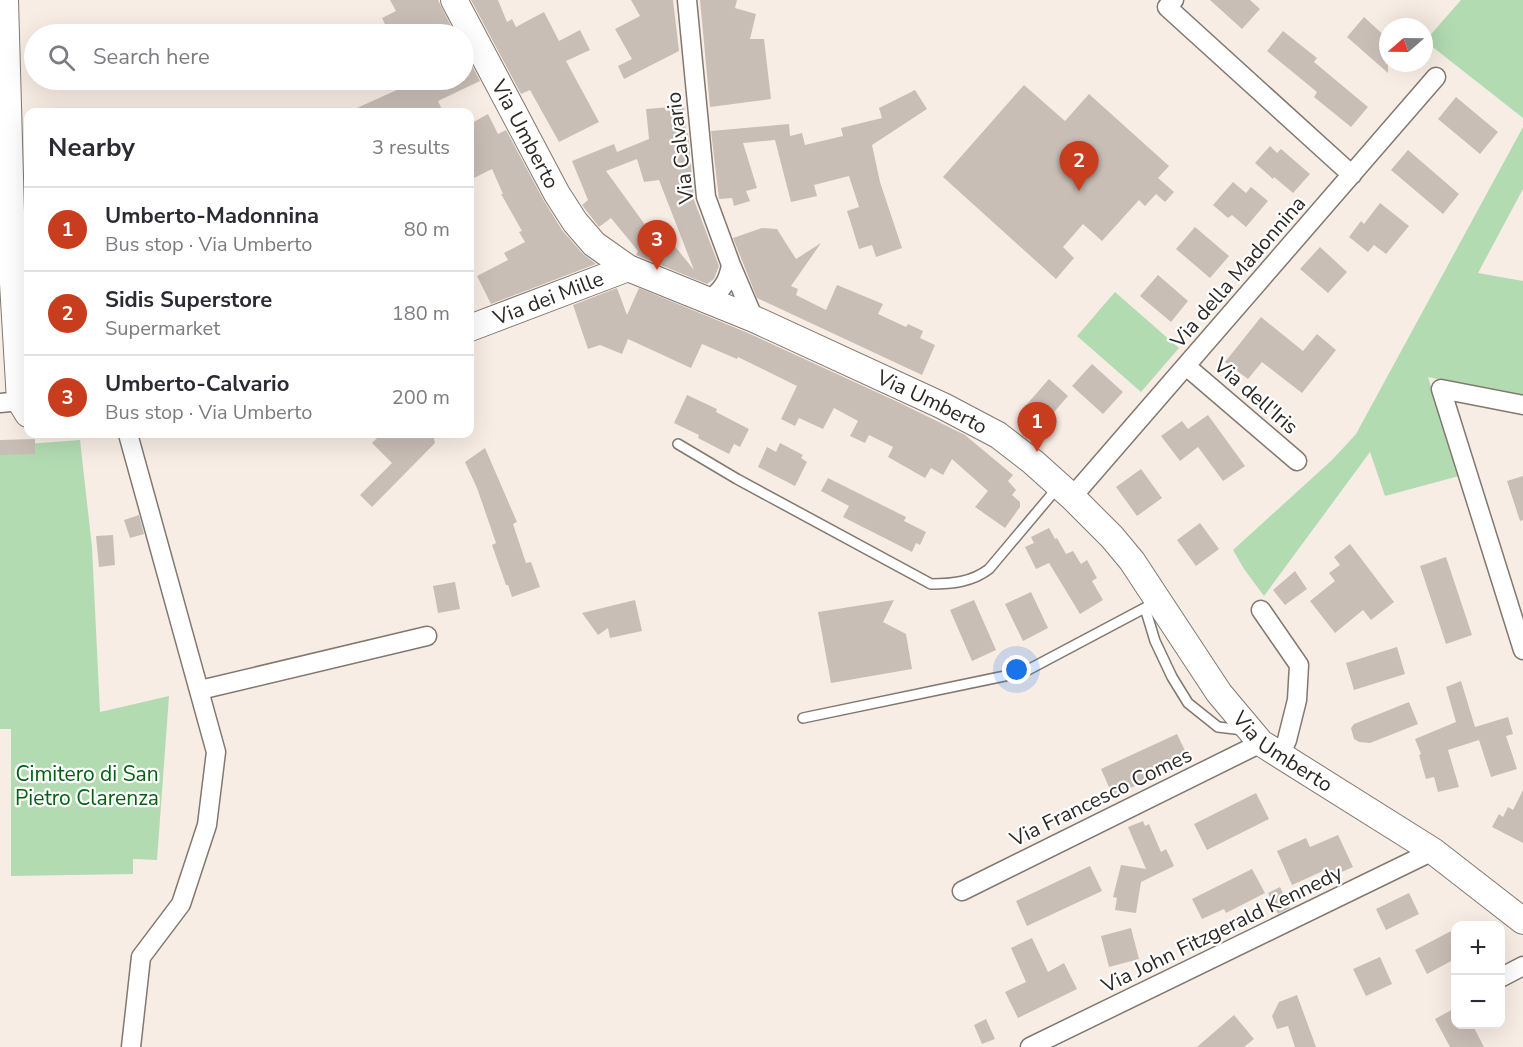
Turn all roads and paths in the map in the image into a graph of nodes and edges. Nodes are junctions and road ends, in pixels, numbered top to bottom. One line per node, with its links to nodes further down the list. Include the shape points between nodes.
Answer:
1 (5, 0): 11 (main road)
2 (454, 0): 5 (main road, Via Umberto)
3 (687, 0): 9 (street, Via Calvario, via 706,197)
4 (1174, 0): 8 (street, via 1167,7)
5 (467, 24)
6 (474, 38): 10 (main road, Via Umberto, via 575,222 594,244)
7 (1436, 77): 8 (street, Via della Madonnina)
8 (1352, 175): 15 (street, Via della Madonnina)
9 (731, 265): 12 (street, via 722,290); 13 (street, Via Calvario)
10 (628, 268): 12 (main road, Via Umberto); 14 (main road, Via dei Mille)
11 (7, 285): 17 (main road)
12 (709, 300): 13 (main road, Via Umberto)
13 (754, 319): 21 (main road, Via Umberto, via 998,435)
14 (474, 327)
15 (1186, 366): 20 (street, Via dell'Iris); 21 (street, Via della Madonnina)
16 (1523, 405): 25 (street, via 1441,390)
17 (16, 406)
18 (129, 438): 26 (street)
19 (678, 444): 21 (lane, via 931,585 978,578)
20 (1297, 461)
21 (1066, 491): 22 (main road, Via Umberto, via 1112,537)
22 (1152, 605): 27 (lane, via 1024,672); 28 (main road, Via Umberto, via 1218,693)
23 (1261, 610): 28 (street, via 1299,665 1297,700 1287,740)
24 (427, 636): 26 (street)
25 (1523, 650)
26 (200, 690): 34 (street, via 216,752 207,825 180,904 141,957)
27 (802, 718)
28 (1264, 743): 29 (main road, Via Umberto); 30 (street, Via Francesco Comes)
29 (1433, 851): 31 (main road, Via Umberto); 35 (street, Via John Fitzgerald Kennedy)
30 (962, 891)
31 (1523, 921)
32 (1523, 966): 33 (street)
33 (1505, 975)
34 (131, 1047)
35 (1030, 1047)

